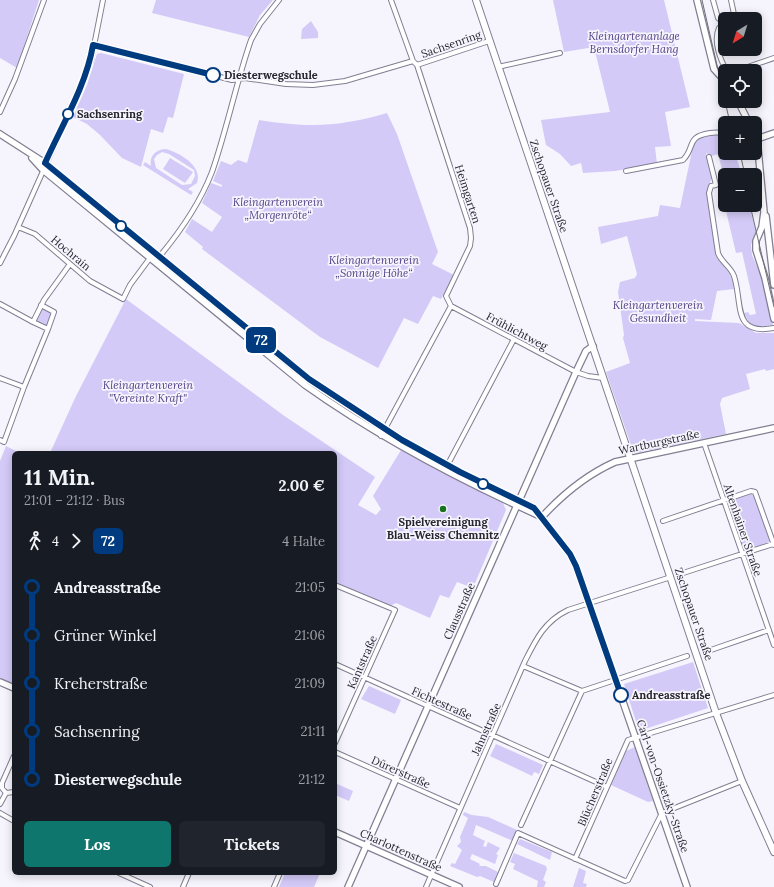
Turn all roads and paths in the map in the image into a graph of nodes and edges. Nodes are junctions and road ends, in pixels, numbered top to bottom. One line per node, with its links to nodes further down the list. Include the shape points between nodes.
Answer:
1 (44, 0): 23 (street)
2 (103, 0): 13 (street)
3 (279, 0): 22 (street, via 251,40)
4 (391, 0): 17 (street)
5 (476, 0): 12 (main road, Zschopauer Straße)
6 (697, 0): 21 (street, via 714,68)
7 (713, 0): 10 (street)
8 (731, 0): 9 (street)
9 (734, 12)
10 (718, 18)
11 (718, 28): 14 (street)
12 (489, 41): 19 (street, Sachsenring); 20 (main road, Zschopauer Straße)
13 (93, 45): 22 (street, Sachsenring); 31 (street, via 91,61 82,84)
14 (718, 48)
15 (560, 53): 20 (street)
16 (774, 58): 18 (street)
17 (413, 61): 19 (street, Sachsenring); 22 (street, Sachsenring, via 345,81 313,85 245,78)
18 (756, 64)
19 (417, 65): 43 (street, Heimgarten, via 471,234 467,254 447,294)
20 (498, 66): 51 (main road, Zschopauer Straße)
21 (718, 73)
22 (240, 80): 36 (street, via 211,173 197,204)
23 (0, 112)
24 (718, 132): 33 (street, via 699,135 683,160)
25 (774, 133): 27 (street)
26 (0, 134): 28 (street, Carl-von-Ossietzky-Straße)
27 (762, 136)
28 (26, 152): 31 (street, Carl-von-Ossietzky-Straße); 32 (street, Carl-von-Ossietzky-Straße)
29 (709, 157): 48 (street, via 716,185 711,186 709,193 718,253 732,272 743,320 750,328 756,330)
30 (758, 160): 34 (street)
31 (45, 163): 32 (street); 36 (street, Carl-von-Ossietzky-Straße)
32 (43, 170): 35 (street); 37 (street, Carl-von-Ossietzky-Straße)
33 (626, 172)
34 (764, 212): 40 (street); 44 (street, via 756,250)
35 (18, 227): 38 (street); 39 (street, Hochrain, via 37,236)
36 (159, 257): 37 (street); 45 (street, Carl-von-Ossietzky-Straße)
37 (150, 258): 39 (street, Hochrain, via 128,287 123,299 91,282); 47 (street, Carl-von-Ossietzky-Straße)
38 (0, 262)
39 (70, 264): 42 (street)
40 (774, 285)
41 (0, 304): 46 (street)
42 (41, 305): 46 (street); 49 (street, via 54,312)
43 (451, 306): 50 (street, Frühlichtweg); 59 (street)
44 (774, 319)
45 (236, 320): 47 (street); 56 (street, Carl-von-Ossietzky-Straße)
46 (33, 322): 49 (street)
47 (232, 325): 57 (street, Carl-von-Ossietzky-Straße, via 304,385)
48 (774, 328)
49 (48, 329): 55 (street)
50 (514, 339): 52 (street, Frühlichtweg); 64 (street)
51 (593, 346): 52 (street, Clausstraße, via 586,351); 54 (main road, Zschopauer Straße)
52 (576, 372): 54 (street); 66 (street, Clausstraße)
53 (0, 378): 55 (street)
54 (603, 378): 63 (main road, Zschopauer Straße)
55 (24, 388): 61 (street)
56 (333, 396): 57 (street); 59 (street, Carl-von-Ossietzky-Straße)
57 (329, 402): 60 (street, Carl-von-Ossietzky-Straße)
58 (774, 428): 62 (street, Wartburgstraße)
59 (384, 430): 60 (street); 64 (street, Carl-von-Ossietzky-Straße)
60 (381, 436): 64 (street, Carl-von-Ossietzky-Straße)
61 (2, 441)
62 (704, 443): 63 (street, Wartburgstraße); 65 (street, Altenhainer Straße)
63 (630, 458): 67 (street, Wartburgstraße, via 606,466 582,481 554,503); 72 (main road, Zschopauer Straße)
64 (446, 468): 66 (street, Carl-von-Ossietzky-Straße)
65 (723, 500): 68 (street); 69 (street, via 755,492); 70 (street, Altenhainer Straße)
66 (518, 503): 67 (street, Carl-von-Ossietzky-Straße); 87 (street, Clausstraße)
67 (542, 518): 74 (street, Carl-von-Ossietzky-Straße, via 570,554)
68 (663, 521)
69 (773, 544): 70 (street)
70 (742, 553): 71 (street); 75 (street, Altenhainer Straße)
71 (680, 574)
72 (671, 577): 74 (street); 88 (main road, Zschopauer Straße)
73 (337, 586): 81 (street, Kantstraße, via 395,610)
74 (590, 603): 80 (street, Jahnstraße, via 560,614 549,622 539,634); 82 (street, Carl-von-Ossietzky-Straße)
75 (769, 630): 76 (street, Altenhainer Straße); 77 (street)
76 (774, 645)
77 (708, 651)
78 (687, 656): 82 (street)
79 (337, 665): 81 (street, Fichtestraße)
80 (523, 666): 85 (street); 89 (street, Jahnstraße)
81 (365, 678): 87 (street, Fichtestraße); 91 (street, Kantstraße)
82 (616, 679): 85 (street); 90 (street, Carl-von-Ossietzky-Straße)
83 (0, 682): 84 (street)
84 (12, 687)
85 (582, 692): 94 (street)
86 (774, 695): 88 (street)
87 (428, 706): 89 (street, Fichtestraße); 95 (street, Clausstraße)
88 (716, 713): 90 (street); 96 (main road, Zschopauer Straße)
89 (492, 735): 94 (street, Fichtestraße); 101 (street, Jahnstraße)
90 (636, 737): 97 (street, Blücherstraße, via 626,743); 103 (street, Carl-von-Ossietzky-Straße)
91 (337, 739)
92 (337, 753): 95 (street, Dürerstraße)
93 (12, 760): 99 (street, via 2,783)
94 (550, 761): 97 (street, Fichtestraße); 105 (street)
95 (395, 780): 101 (street, Dürerstraße); 107 (street, Clausstraße)
96 (742, 781): 103 (street); 108 (main road, Zschopauer Straße)
97 (607, 787): 109 (street, Blücherstraße)
98 (12, 792): 99 (street)
99 (6, 793): 100 (street)
100 (0, 804)
101 (460, 808): 113 (street, Jahnstraße)
102 (0, 813): 104 (street)
103 (662, 813): 114 (street, via 630,878); 123 (street, Carl-von-Ossietzky-Straße)
104 (12, 820)
105 (522, 826)
106 (337, 833): 107 (street, Charlottenstraße)
107 (366, 846): 113 (street, Charlottenstraße); 119 (street, Clausstraße)
108 (774, 852)
109 (575, 859): 114 (street); 115 (street, via 518,833)
110 (123, 875): 116 (street)
111 (188, 875): 117 (street)
112 (279, 875): 118 (street)
113 (431, 875): 120 (street, Jahnstraße); 121 (street, Charlottenstraße)
114 (625, 881): 122 (street)
115 (496, 884)
116 (150, 887)
117 (183, 887)
118 (274, 887)
119 (348, 887)
120 (426, 887)
121 (459, 887)
122 (628, 887)
123 (687, 887)

